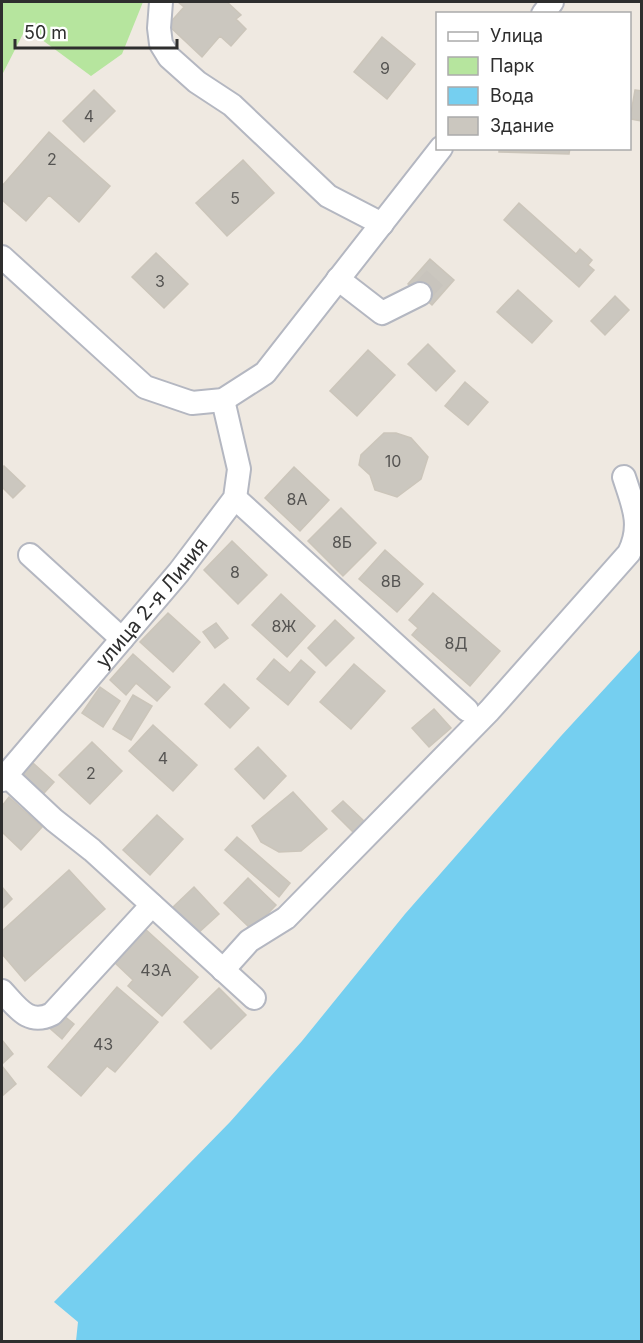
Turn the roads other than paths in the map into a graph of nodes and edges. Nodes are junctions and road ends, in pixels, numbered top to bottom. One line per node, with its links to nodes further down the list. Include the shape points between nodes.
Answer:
1 (161, 2): 3 (street, via 161,44 169,57 232,105 328,196)
2 (439, 150): 3 (street)
3 (382, 224): 5 (street)
4 (2, 257): 7 (street, via 145,387 192,403)
5 (338, 279): 6 (street, via 382,314); 7 (street, via 265,373)
6 (420, 294)
7 (222, 400): 9 (street, улица 2-я Линия, via 239,469)
8 (624, 477): 15 (street, via 639,528 629,553 489,711 286,918 249,941)
9 (235, 498): 11 (street, улица 2-я Линия); 12 (street)
10 (30, 555): 11 (street)
11 (122, 639): 13 (street, улица 2-я Линия)
12 (467, 710)
13 (4, 778): 14 (street)
14 (152, 905): 15 (street); 16 (street, via 52,1014 33,1019)
15 (223, 970): 17 (street)
16 (2, 991)
17 (254, 998)

